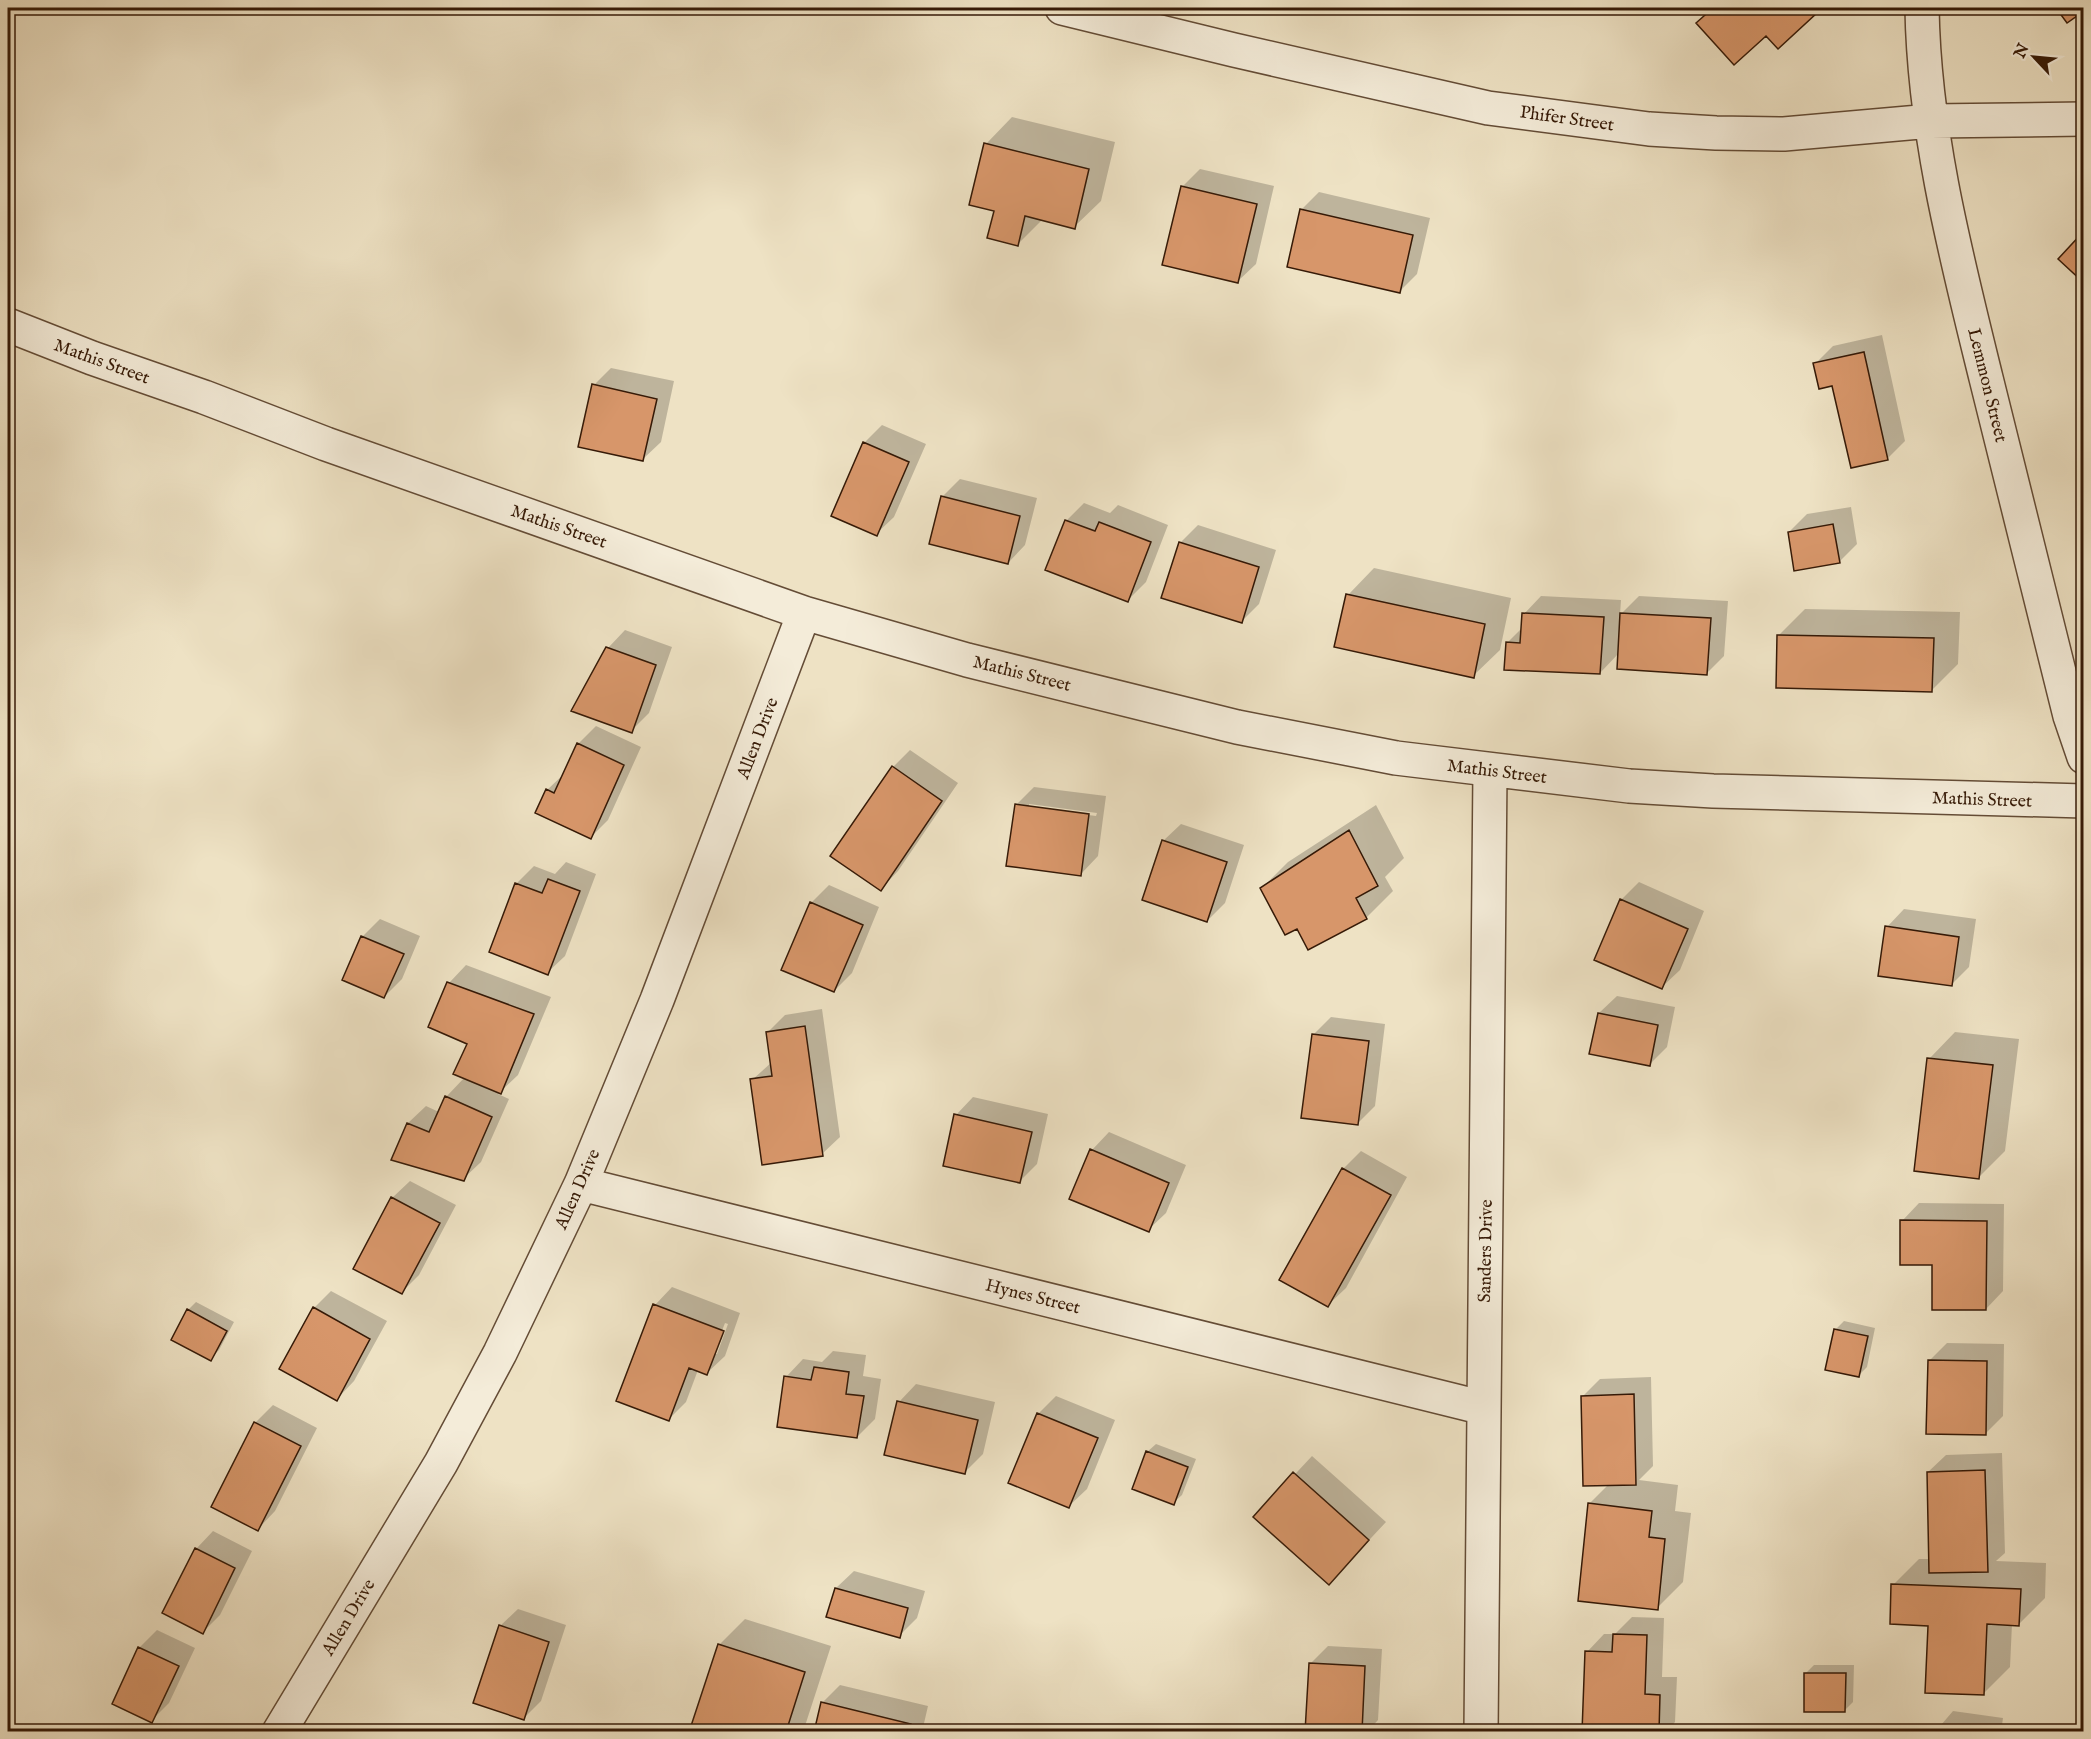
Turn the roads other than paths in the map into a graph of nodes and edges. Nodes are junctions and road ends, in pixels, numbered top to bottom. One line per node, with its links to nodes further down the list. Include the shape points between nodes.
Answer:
1 (1062, 8): 4 (street, Phifer Street, via 1488,108 1649,129 1716,133 1784,134)
2 (1922, 8): 4 (street, Lemmon Street)
3 (2084, 119): 4 (street, Phifer Street)
4 (1931, 122): 7 (street, Lemmon Street, via 1957,262 2070,717)
5 (8, 325): 6 (street, Mathis Street, via 326,444)
6 (804, 613): 8 (street, Mathis Street, via 967,660 1237,727 1396,758); 10 (street, Allen Drive, via 657,999)
7 (2084, 757)
8 (1490, 771): 9 (street, Mathis Street, via 1701,790); 11 (street, Sanders Drive)
9 (2084, 801)
10 (581, 1184): 11 (street, Hynes Street); 12 (street, Allen Drive, via 500,1353 441,1463)
11 (1484, 1408): 13 (street, Sanders Drive)
12 (279, 1731)
13 (1481, 1731)

